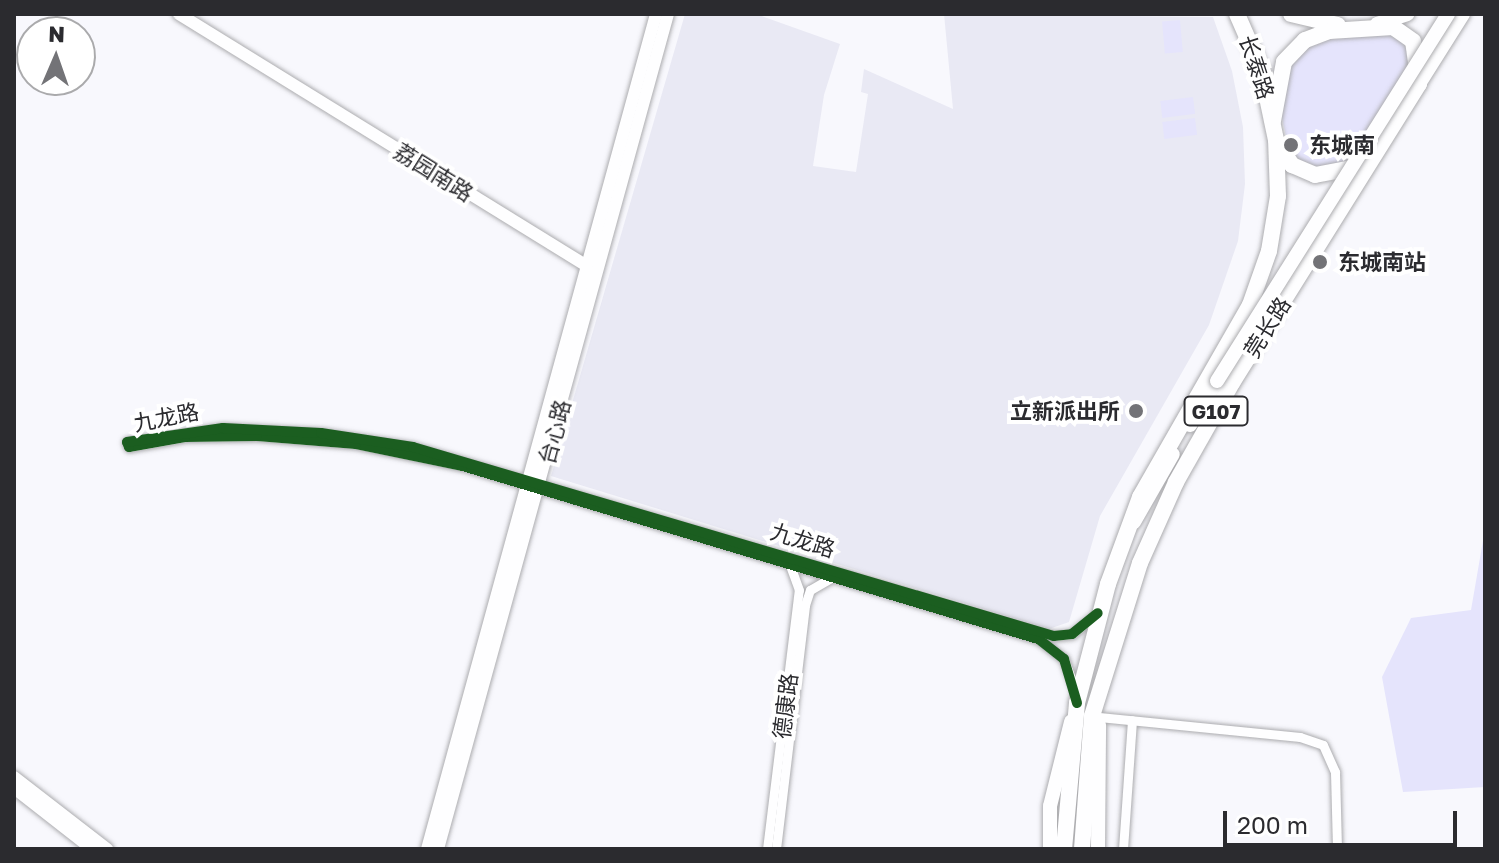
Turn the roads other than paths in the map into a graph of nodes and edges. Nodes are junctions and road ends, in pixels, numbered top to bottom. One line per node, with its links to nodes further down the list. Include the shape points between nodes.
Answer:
1 (179, 14): 11 (main road)
2 (194, 14): 11 (main road)
3 (656, 14): 16 (main road, 台心路)
4 (668, 14): 16 (main road, 台心路)
5 (1237, 14): 13 (highway, 长泰路 / G107, via 1261,69)
6 (1291, 14): 10 (highway)
7 (1407, 14): 10 (main road)
8 (1448, 14): 18 (main road, 莞长路, bridge)
9 (1463, 14): 12 (main road, 莞长路)
10 (1360, 27): 12 (highway, via 1404,32 1420,62); 13 (highway, via 1316,34 1292,48 1278,78)
11 (274, 69): 16 (main road, 荔园南路)
12 (1419, 84): 15 (highway, 莞长路 / G107)
13 (1273, 121): 14 (highway, 莞长路 / G107)
14 (1276, 140): 15 (highway, via 1292,165 1315,175 1357,167); 18 (highway, 莞长路 / G107, via 1278,196 1260,280 1140,497)
15 (1376, 154): 22 (highway, 莞长路 / G107, via 1176,482 1140,563)
16 (594, 266): 17 (main road, 台心路)
17 (534, 483): 17 (street, 九龙路, via 413,447 321,433 223,428 127,442 129,447 224,435 356,444); 19 (street, 九龙路); 21 (street, 九龙路, via 1054,636 1072,634); 30 (main road, 台心路); 31 (main road, 台心路)
18 (1125, 536): 21 (highway, 莞长路 / G107)
19 (790, 565): 20 (street, 九龙路); 32 (street, 德康路, via 799,590)
20 (831, 578): 23 (street, 九龙路, via 1038,639 1064,659); 33 (street, 德康路, via 810,590 805,605)
21 (1098, 613): 23 (highway, 莞长路 / G107)
22 (1099, 689): 24 (main road); 36 (highway, 莞长路 / G107, via 1086,753)
23 (1077, 703): 34 (main road, via 1050,806); 35 (highway, 莞长路 / G107)
24 (1099, 717): 25 (street); 37 (main road)
25 (1132, 720): 38 (street); 39 (street, via 1300,737 1323,745 1335,772)
26 (14, 777): 29 (main road)
27 (14, 788): 28 (main road)
28 (92, 849)
29 (107, 849)
30 (427, 849)
31 (438, 849)
32 (767, 849)
33 (776, 849)
34 (1050, 849)
35 (1064, 849)
36 (1082, 849)
37 (1098, 849)
38 (1123, 849)
39 (1337, 849)

